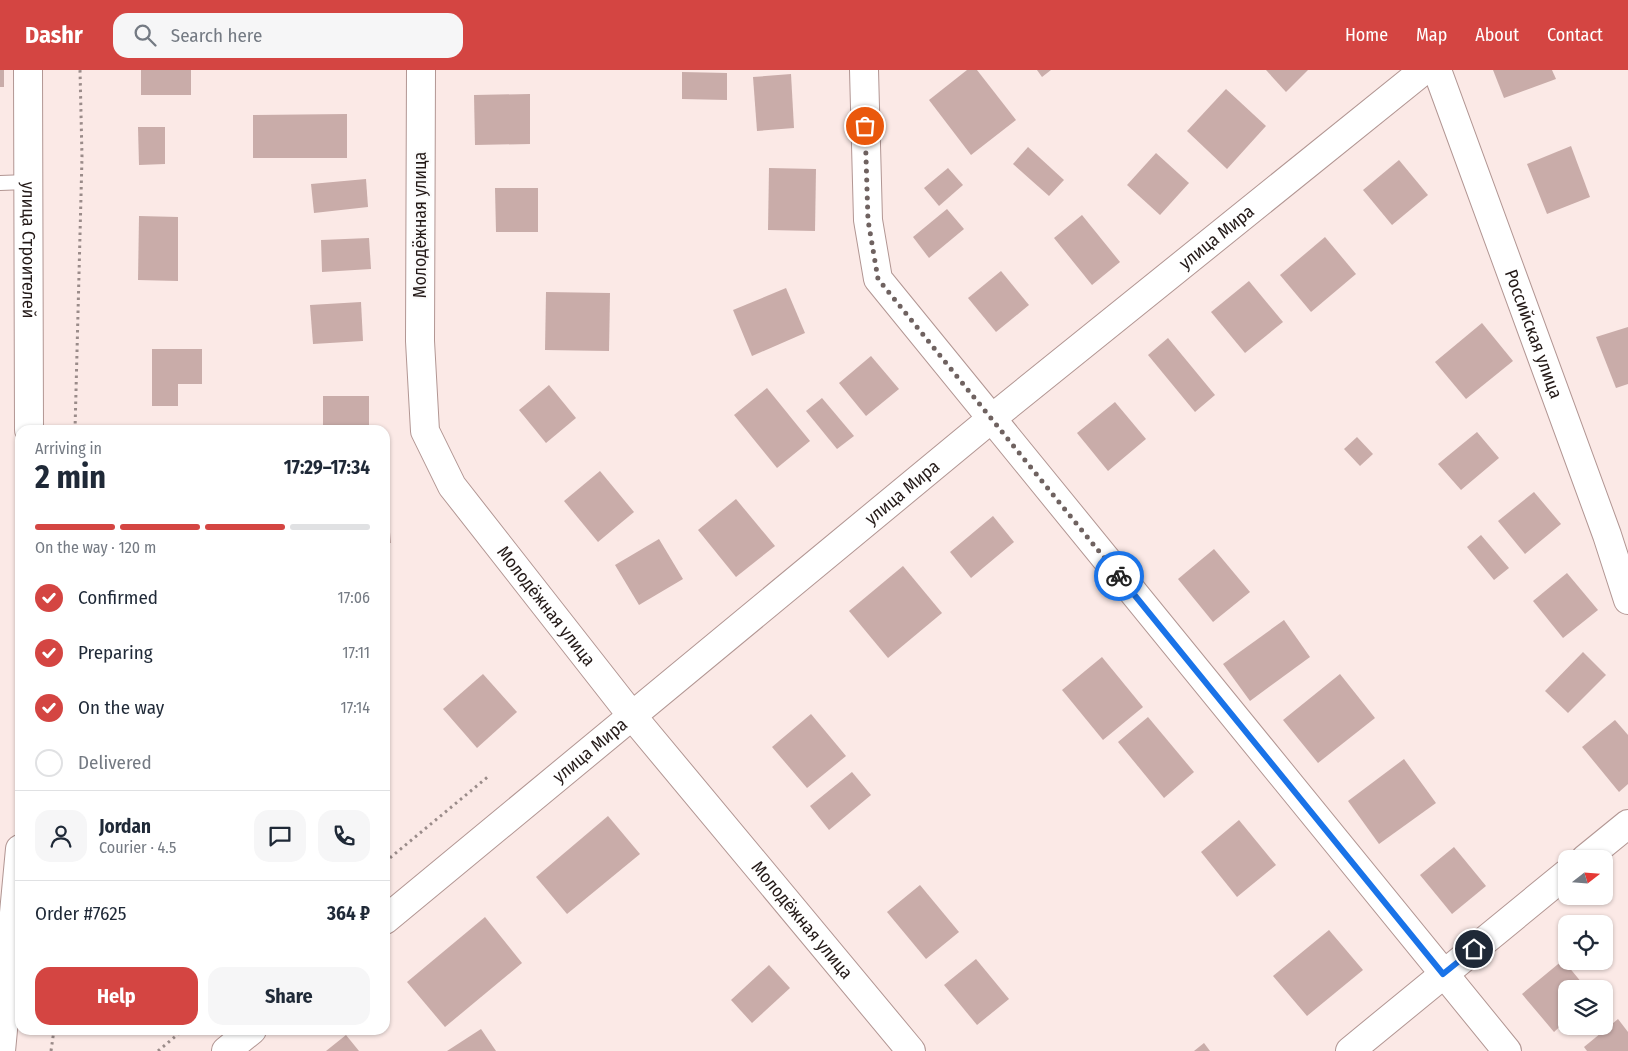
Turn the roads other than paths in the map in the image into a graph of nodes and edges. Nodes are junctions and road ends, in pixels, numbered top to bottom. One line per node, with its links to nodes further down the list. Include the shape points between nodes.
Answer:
1 (28, 70): 6 (street, улица Строителей)
2 (421, 70): 11 (street, Молодёжная улица, via 420,341 425,431 452,486)
3 (864, 70): 8 (street, via 868,220 878,279)
4 (1424, 70): 8 (street, улица Мира)
5 (1437, 70): 10 (street, Российская улица)
6 (27, 182): 7 (lane); 9 (street, улица Строителей)
7 (0, 183)
8 (991, 419): 11 (street, улица Мира); 17 (street)
9 (28, 425)
10 (1628, 600)
11 (633, 717): 16 (street, улица Мира); 21 (street, Молодёжная улица)
12 (1628, 824): 13 (street)
13 (1596, 850)
14 (1558, 881): 17 (street)
15 (15, 900): 19 (street)
16 (390, 916)
17 (1443, 974): 22 (street); 23 (street)
18 (246, 1035): 20 (street)
19 (0, 1051)
20 (226, 1051)
21 (911, 1051)
22 (1350, 1051)
23 (1507, 1051)

